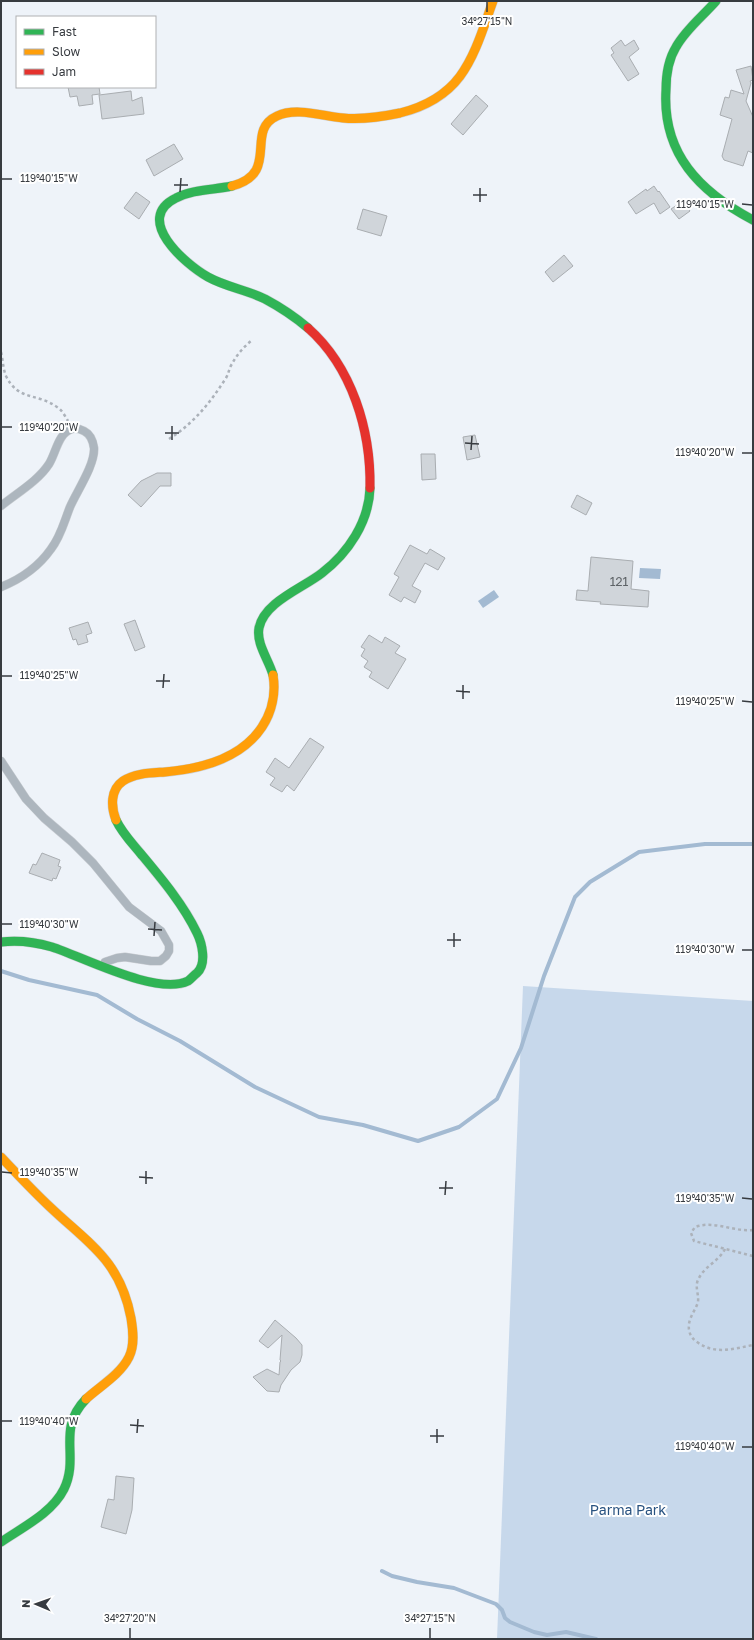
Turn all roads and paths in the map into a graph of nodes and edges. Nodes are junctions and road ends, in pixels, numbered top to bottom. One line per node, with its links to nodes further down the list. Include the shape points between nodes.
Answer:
1 (493, 1): 12 (street, via 472,58 457,80 438,98 411,109 369,119 288,113 275,116 264,128 261,136 260,164 255,174 236,185 181,196 168,202 162,212 159,223 161,232 190,266 212,280 263,299 279,308 320,338 331,351 348,380 360,413 369,463 370,496 361,526 346,549 320,574 271,607 262,619 259,639 271,667 274,692 269,713 257,734 243,748 224,759 196,768 130,777 120,783 114,791 112,809 117,822 178,902 198,935 202,954 201,967 187,983 167,985 150,982)
2 (716, 1): 3 (street, via 682,37 672,54 665,90 667,125 672,142 690,174 702,187 730,208)
3 (753, 220)
4 (252, 340): 7 (path, via 238,354 200,415)
5 (1, 352): 6 (path, via 6,375 17,391 57,406 64,413)
6 (72, 429): 8 (lane, via 65,433 42,473); 9 (lane, via 87,433 92,439 94,449 92,460 59,537 46,556 34,567 21,578)
7 (169, 439)
8 (1, 506)
9 (1, 587)
10 (1, 761): 12 (lane, via 26,798 44,818 62,832 104,875 129,907 160,931 169,945 169,951 160,961 126,957)
11 (1, 942): 12 (street, via 38,943)
12 (98, 964)
13 (1, 1157): 18 (street, via 104,1256 123,1287 133,1330 127,1361 81,1404 72,1418 69,1442 70,1471 64,1490 47,1510)
14 (753, 1230): 15 (path, via 732,1229 712,1224 698,1225 692,1229 694,1241)
15 (725, 1249): 16 (path); 17 (path, via 698,1279 698,1302 688,1329 695,1341 710,1349 732,1349)
16 (753, 1256)
17 (753, 1345)
18 (1, 1542)

